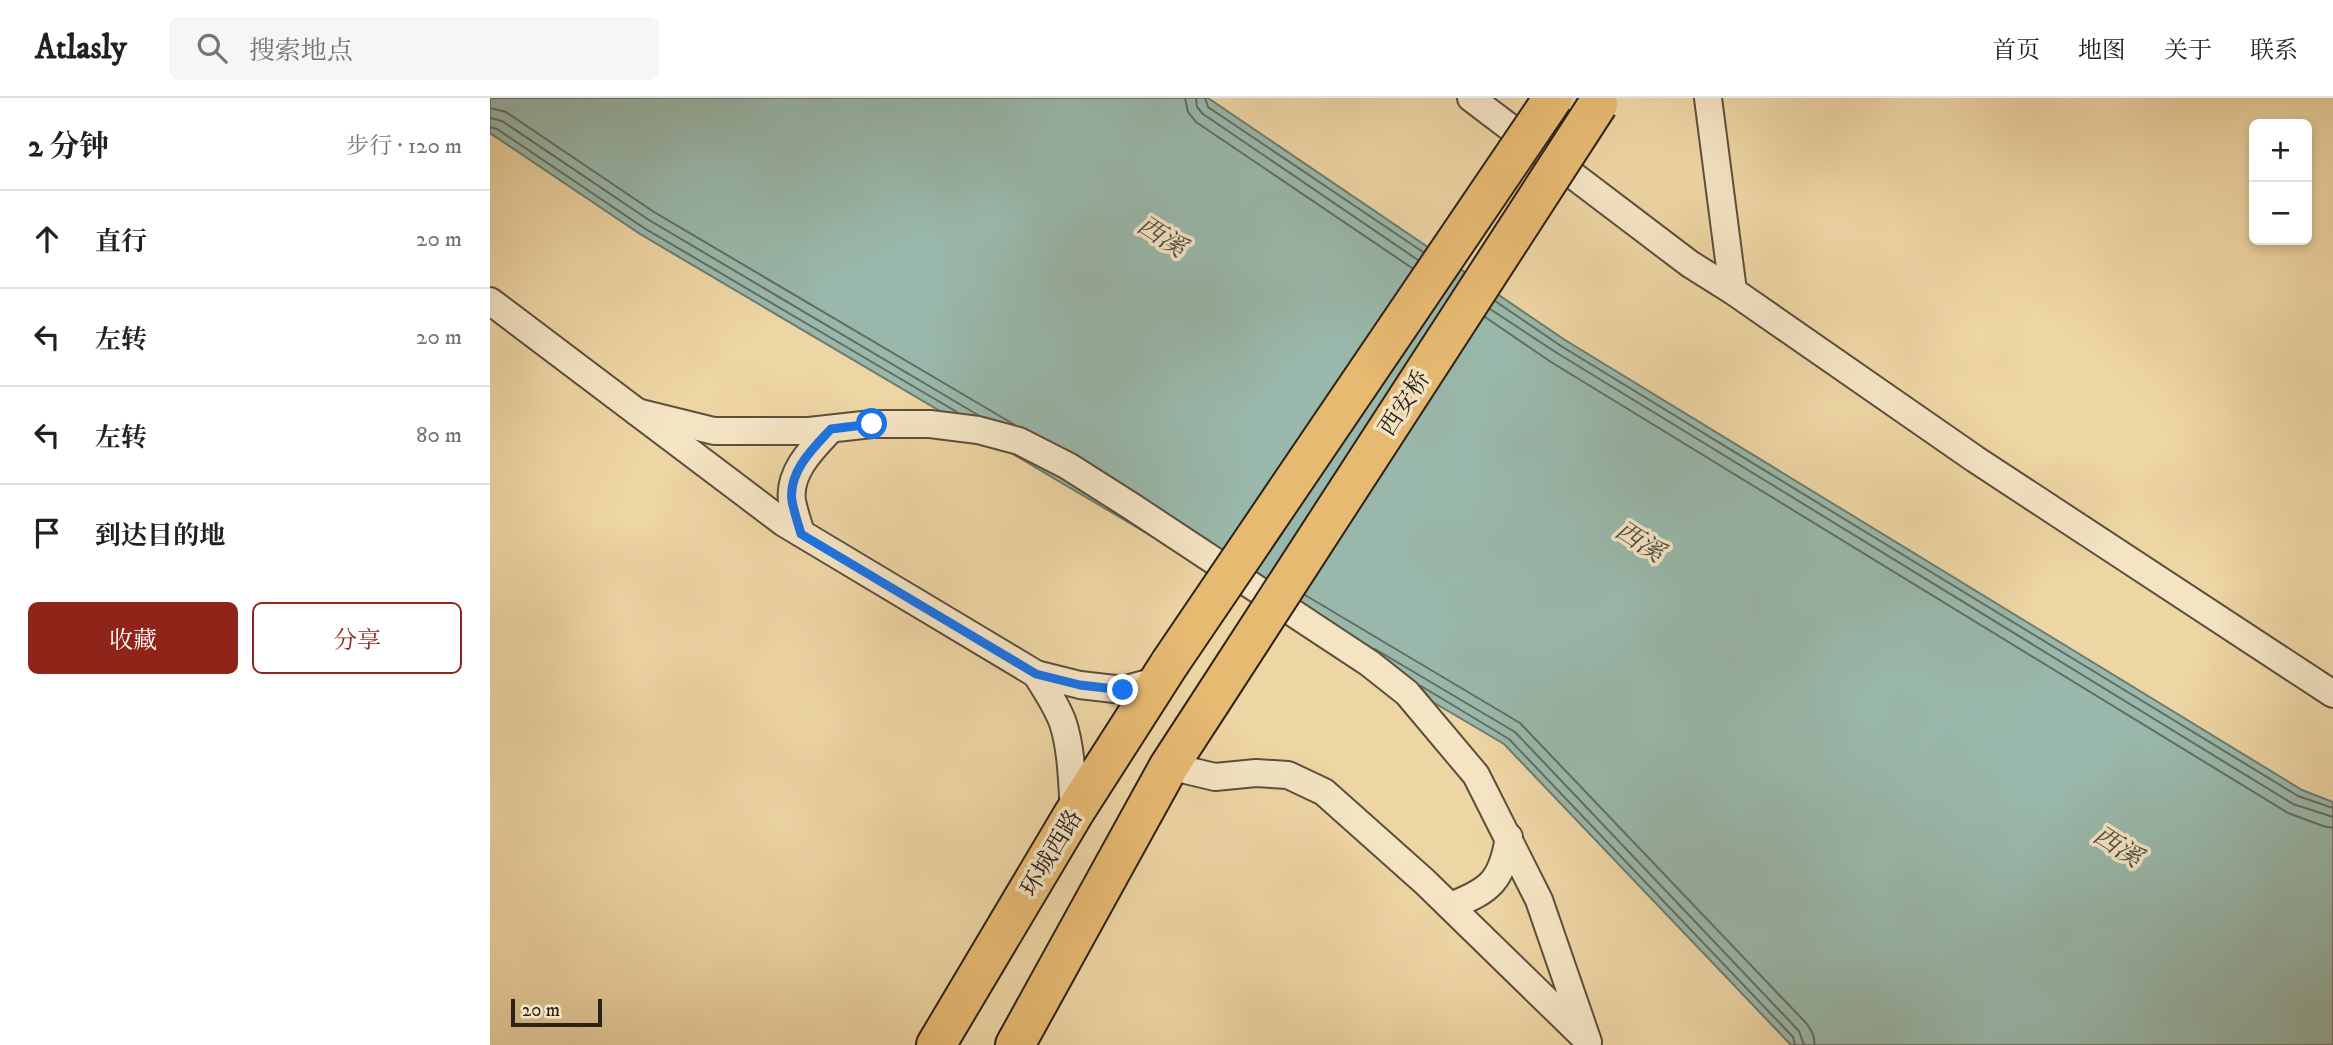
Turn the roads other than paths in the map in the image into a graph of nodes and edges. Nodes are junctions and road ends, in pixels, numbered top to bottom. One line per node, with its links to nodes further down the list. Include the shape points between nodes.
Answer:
1 (1472, 98): 5 (street, via 1689,264)
2 (1553, 98): 10 (main road, 环城西路, bridge)
3 (1708, 98): 5 (street)
4 (1600, 101): 13 (main road, 西安桥, bridge)
5 (1733, 291): 12 (street, via 1975,459)
6 (490, 301): 7 (street)
7 (638, 412): 8 (street, via 714,431); 9 (street)
8 (831, 429): 9 (street, via 797,473 792,499); 15 (street, bridge, via 930,424 978,430 1018,441 1068,467 1369,663 1407,693 1475,775)
9 (801, 534): 11 (street)
10 (1164, 672): 11 (street, via 1123,690); 14 (main road, 环城西路)
11 (1036, 674): 14 (street, via 1063,724)
12 (2333, 694)
13 (1170, 766): 16 (street, via 1215,777 1288,775 1324,792); 19 (main road)
14 (1074, 813): 18 (main road, 环城西路)
15 (1504, 828): 16 (street, via 1505,862 1493,882 1478,895); 17 (street, via 1539,900)
16 (1450, 906): 17 (street)
17 (1590, 1043)
18 (936, 1045)
19 (1015, 1045)

